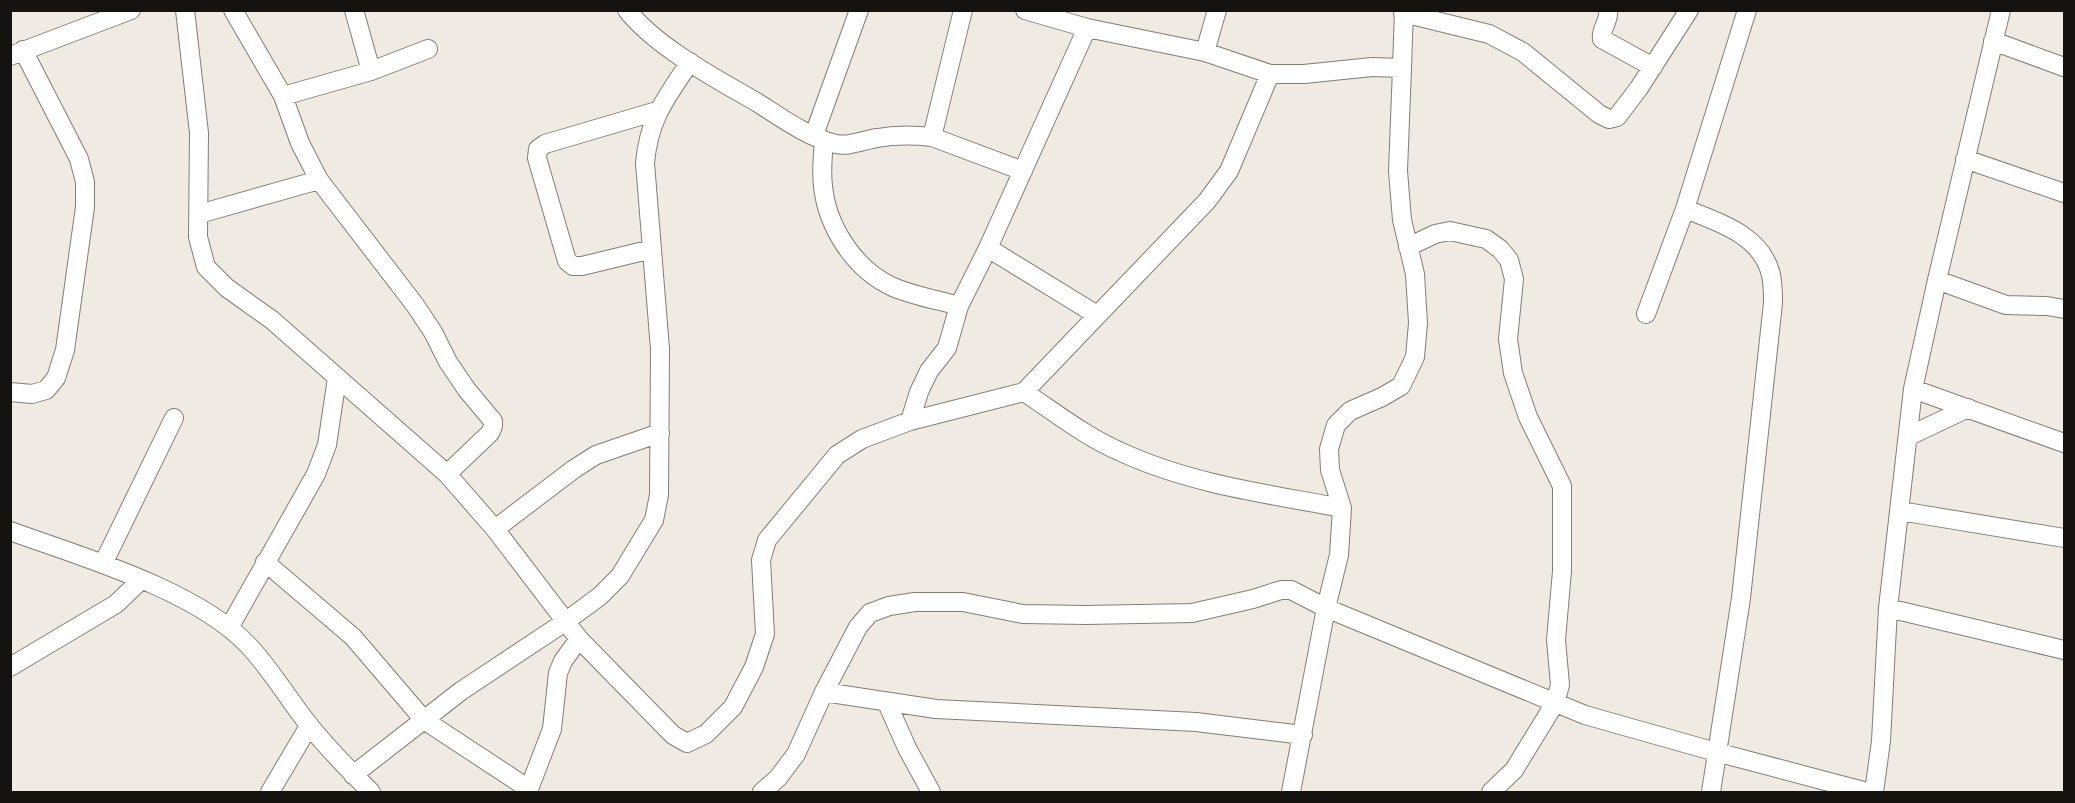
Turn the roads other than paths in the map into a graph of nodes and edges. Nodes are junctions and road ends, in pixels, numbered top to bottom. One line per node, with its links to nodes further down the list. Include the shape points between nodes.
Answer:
1 (131, 10): 19 (street)
2 (185, 10): 35 (street, via 199,133)
3 (233, 10): 26 (street)
4 (354, 10): 24 (street)
5 (627, 10): 20 (street, via 636,22)
6 (860, 10): 28 (street)
7 (963, 10): 29 (street)
8 (1025, 10): 15 (street)
9 (1217, 10): 18 (street)
10 (1608, 10): 21 (street, via 1602,39)
11 (1689, 10): 21 (street)
12 (1747, 10): 34 (street)
13 (2001, 10): 16 (street)
14 (1403, 12): 21 (street, via 1489,34 1515,47 1609,118 1617,117); 23 (street)
15 (1084, 21): 18 (street); 31 (street)
16 (1993, 41): 22 (street); 30 (street)
17 (428, 49): 24 (street)
18 (1205, 52): 25 (street)
19 (17, 53): 46 (street, via 79,159 85,182 85,207 65,350 56,378 46,390 32,394)
20 (690, 62): 27 (street); 28 (street)
21 (1653, 67)
22 (2064, 67)
23 (1402, 68): 25 (street); 36 (street, via 1398,171)
24 (371, 70): 26 (street)
25 (1270, 74): 43 (street, via 1229,171 1207,201)
26 (283, 96): 32 (street)
27 (657, 111): 38 (street, via 645,163); 38 (street, via 545,144 538,149 537,158 567,261 573,266)
28 (819, 137): 29 (street, via 848,145 878,137); 40 (street, via 827,206 849,253 868,272 893,287)
29 (932, 137): 31 (street)
30 (1965, 159): 33 (street); 39 (street)
31 (1023, 171): 37 (street)
32 (319, 180): 35 (street); 54 (street, via 415,305 448,362 493,421 490,433)
33 (2064, 193)
34 (1684, 209): 42 (street); 76 (street, via 1745,235 1764,256 1771,274 1773,303 1742,598)
35 (198, 214): 44 (street, via 198,237 206,267)
36 (1408, 247): 55 (street, via 1415,274 1418,322 1414,357 1401,386 1350,411 1336,425 1329,449 1330,470); 72 (street, via 1450,231 1486,239 1509,260 1514,279 1508,339 1513,373 1528,417 1562,486 1562,571 1556,640 1560,685)
37 (988, 248): 40 (street); 43 (street)
38 (652, 249): 51 (street, via 660,349)
39 (1937, 280): 41 (street, via 2006,305); 45 (street)
40 (959, 306): 50 (street, via 947,348 929,371)
41 (2064, 309)
42 (1646, 314)
43 (1097, 315): 47 (street)
44 (337, 378): 54 (street); 60 (street, via 327,446 316,474)
45 (1913, 389): 48 (street); 52 (street)
46 (10, 392)
47 (1024, 392): 50 (street); 55 (street, via 1097,440 1169,471)
48 (1968, 408): 52 (street); 53 (street)
49 (174, 418): 61 (street)
50 (910, 421): 67 (street, via 862,439 837,455 767,540 761,560 765,634 754,667 733,707 706,734 687,743 673,735)
51 (660, 433): 57 (street, via 596,455); 65 (street, via 659,495 654,520 620,576)
52 (1909, 436): 56 (street)
53 (2064, 442)
54 (447, 474): 57 (street)
55 (1342, 508): 63 (street, via 1339,555)
56 (1900, 511): 59 (street); 64 (street)
57 (495, 529): 65 (street)
58 (10, 531): 61 (street)
59 (2064, 538)
60 (265, 562): 66 (street); 73 (street, via 353,638)
61 (103, 564): 62 (street)
62 (141, 580): 66 (street, via 212,614); 69 (street, via 116,604)
63 (1326, 608): 70 (street, via 1291,590 1192,613 1023,614 963,602 915,602 870,613 858,627); 72 (street); 75 (street)
64 (1888, 608): 68 (street); 87 (street, via 1881,741)
65 (565, 622): 67 (street); 73 (street)
66 (229, 628): 74 (street, via 248,644)
67 (579, 639): 78 (street, via 558,673 552,729)
68 (2064, 650)
69 (10, 667)
70 (824, 692): 71 (street); 81 (street, via 796,754)
71 (887, 703): 75 (street, via 1196,722); 82 (street)
72 (1556, 703): 76 (street); 84 (street, via 1514,770)
73 (423, 720): 77 (street); 78 (street)
74 (309, 726): 77 (street); 79 (street)
75 (1303, 735): 83 (street)
76 (1716, 752): 85 (street); 86 (street)
77 (353, 774): 80 (street)
78 (529, 791)
79 (270, 792)
80 (371, 792)
81 (762, 792)
82 (931, 792)
83 (1291, 792)
84 (1491, 792)
85 (1711, 792)
86 (1867, 792)
87 (1874, 792)

